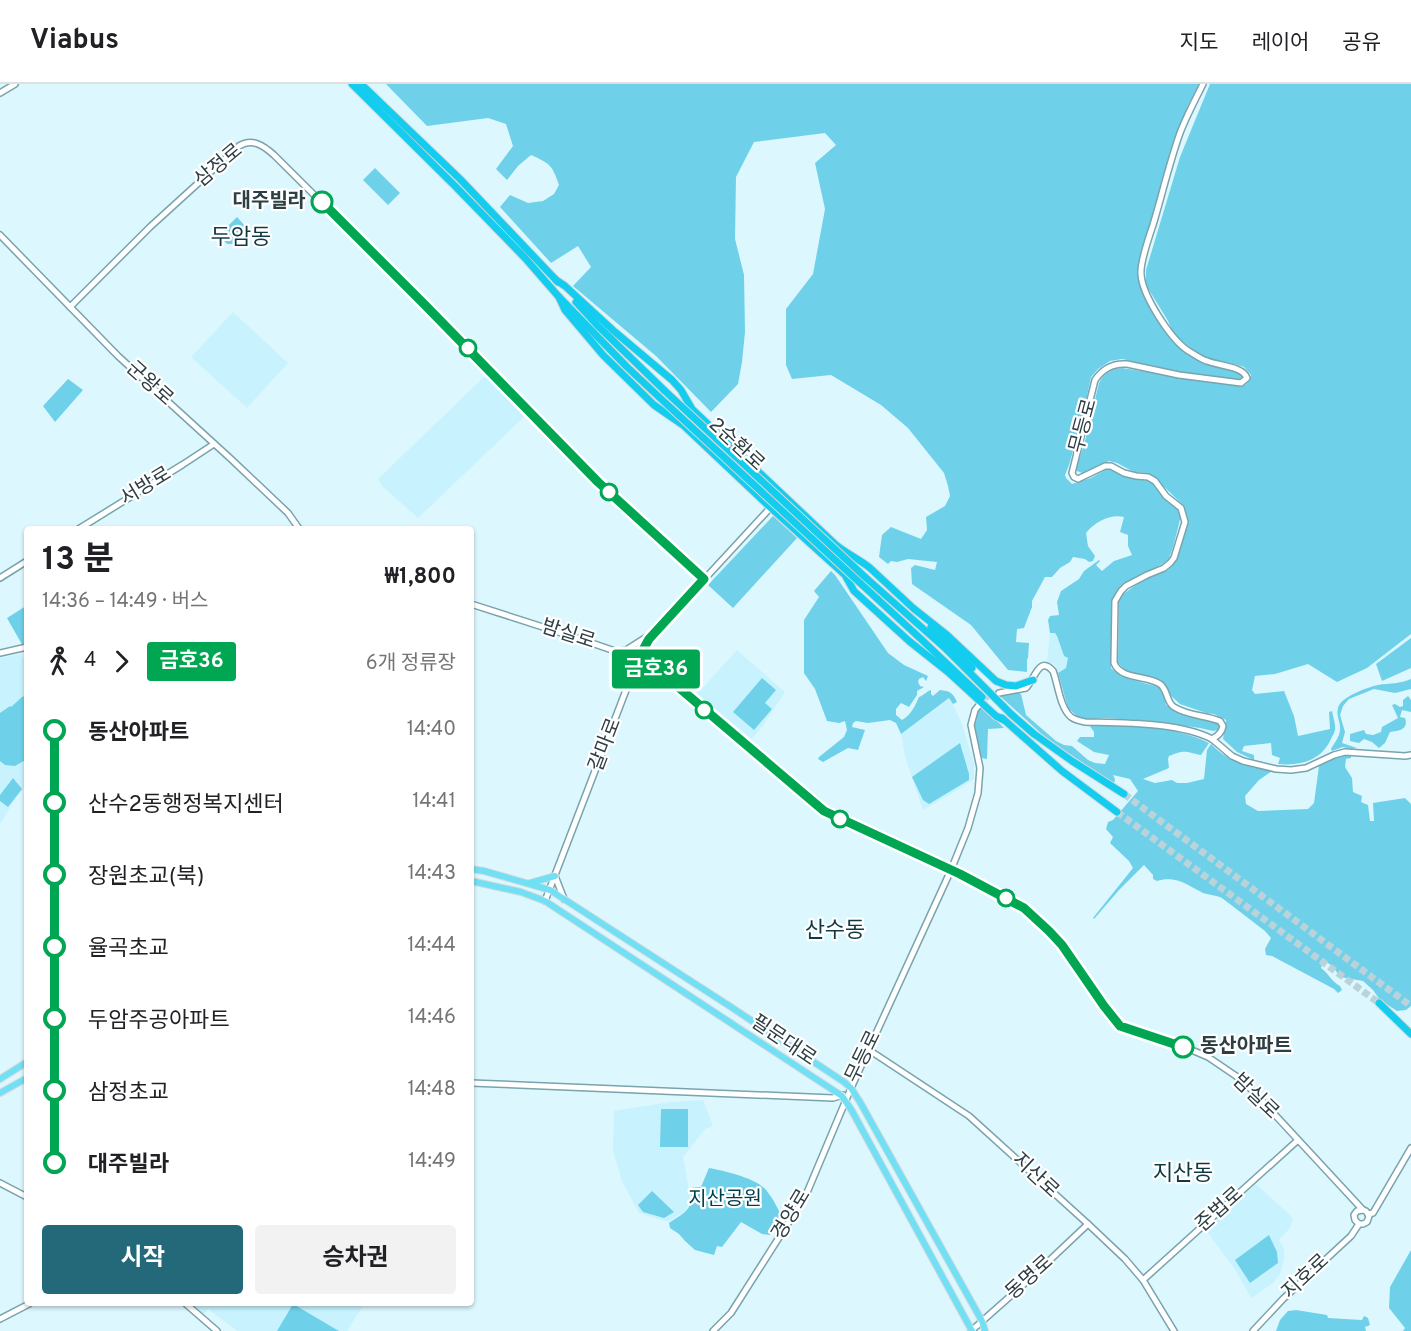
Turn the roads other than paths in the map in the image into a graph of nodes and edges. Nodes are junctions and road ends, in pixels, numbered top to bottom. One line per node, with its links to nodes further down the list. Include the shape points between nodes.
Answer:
1 (15, 84): 5 (main road)
2 (352, 84): 6 (highway, 2순환로)
3 (362, 84): 6 (highway, 2순환로, via 422,141)
4 (1203, 84): 44 (main road, 무등로, via 1180,131 1140,273 1150,301 1183,347 1202,359 1236,368 1247,378 1241,383 1119,363 1101,371 1095,380 1072,473 1078,479 1111,466 1124,473 1148,477 1181,508 1185,522 1174,558 1164,568 1126,586 1115,602 1114,663 1129,675 1162,685 1173,707 1220,721 1222,730)
5 (0, 93)
6 (483, 208): 8 (highway, 2순환로); 9 (highway, 2순환로)
7 (0, 235): 10 (main road, 군왕로)
8 (555, 280): 11 (highway, 2순환로); 12 (highway, via 672,380)
9 (559, 297): 11 (highway, 2순환로, via 626,366); 13 (highway, via 565,310 603,355 654,405)
10 (70, 307): 15 (main road, 군왕로); 30 (main road, 삼정로, via 239,146 247,142 261,145 598,482)
11 (662, 394): 32 (highway, 2순환로, bridge)
12 (686, 399): 13 (highway); 19 (highway)
13 (672, 417): 14 (highway)
14 (681, 423): 16 (highway); 17 (highway, via 704,436)
15 (214, 444): 22 (main road, 서방로); 23 (main road, 군왕로)
16 (730, 467): 17 (highway); 20 (highway)
17 (749, 475): 18 (highway)
18 (756, 482): 19 (highway); 20 (highway)
19 (780, 497): 21 (main road, 갈마로); 24 (highway); 25 (highway)
20 (764, 501): 21 (highway)
21 (771, 508): 30 (main road, 갈마로); 31 (highway)
22 (83, 526)
23 (297, 526)
24 (807, 527): 25 (highway); 26 (highway, via 839,554)
25 (829, 538): 26 (highway)
26 (857, 559): 28 (highway)
27 (24, 563): 29 (main road)
28 (870, 568): 31 (highway, via 859,565); 34 (highway)
29 (0, 578)
30 (704, 579): 35 (main road, 갈마로)
31 (847, 579): 43 (highway, via 854,591 909,641)
32 (862, 579): 41 (highway, 2순환로); 43 (highway, 2순환로)
33 (474, 605): 37 (main road, 밤실로)
34 (913, 608): 40 (highway, via 996,681 1016,686); 41 (highway)
35 (655, 632): 37 (main road); 39 (main road, 갈마로)
36 (24, 648): 38 (main road)
37 (618, 652): 39 (main road, 밤실로)
38 (0, 653)
39 (638, 659): 49 (main road, 밤실로, via 650,663 824,811); 50 (main road, 갈마로)
40 (1032, 680): 41 (main road, via 1023,690); 44 (main road, via 1042,665 1049,667 1066,710 1077,720 1176,728)
41 (999, 697): 46 (highway, 2순환로, via 1034,734)
42 (980, 704): 49 (main road, 무등로, via 971,725 980,768 978,793)
43 (1004, 720): 47 (highway, 2순환로)
44 (1212, 739): 45 (main road, via 1232,756 1276,769 1306,768 1345,752)
45 (1411, 755)
46 (1124, 794)
47 (1117, 812)
48 (474, 869): 52 (main road, 필문대로)
49 (951, 870): 58 (main road, 무등로); 66 (main road, 밤실로, via 1017,904 1049,931 1120,1026 1194,1050 1218,1063 1252,1090)
50 (555, 876): 52 (main road); 53 (main road, 갈마로); 54 (main road)
51 (474, 882): 55 (main road, 필문대로)
52 (528, 883): 53 (main road, 필문대로)
53 (550, 890): 54 (main road, 필문대로); 55 (main road, 갈마로)
54 (564, 899): 63 (main road, 필문대로)
55 (545, 901): 65 (main road, 필문대로)
56 (1378, 1003): 57 (highway)
57 (1411, 1034)
58 (869, 1050): 63 (main road, 무등로); 72 (main road, 지산로, via 969,1116)
59 (24, 1064): 60 (main road)
60 (0, 1079)
61 (24, 1080): 64 (main road)
62 (474, 1083): 65 (main road, 무등로)
63 (851, 1088): 65 (main road, 경양로); 78 (main road, 필문대로)
64 (0, 1093)
65 (844, 1098): 80 (main road, 경양로, via 806,1195 731,1313); 81 (main road, 필문대로)
66 (1298, 1140): 70 (main road, 밤실로); 74 (main road, 준법로)
67 (1411, 1148): 71 (main road, 지호로, via 1373,1213)
68 (0, 1182): 69 (main road)
69 (24, 1195)
70 (1363, 1210): 71 (main road); 73 (main road, 지호로, via 1354,1215)
71 (1368, 1214): 73 (main road, 지호로, via 1367,1222)
72 (1088, 1224): 74 (main road, 지산로); 78 (main road, 동명로)
73 (1359, 1224): 84 (main road, 지호로)
74 (1143, 1280): 83 (main road, 지산로)
75 (25, 1306): 77 (main road)
76 (188, 1306): 79 (main road)
77 (0, 1319)
78 (982, 1321): 81 (main road, 동명로); 82 (main road, 필문대로)
79 (217, 1331)
80 (713, 1331)
81 (972, 1331)
82 (985, 1331)
83 (1174, 1331)
84 (1253, 1331)

